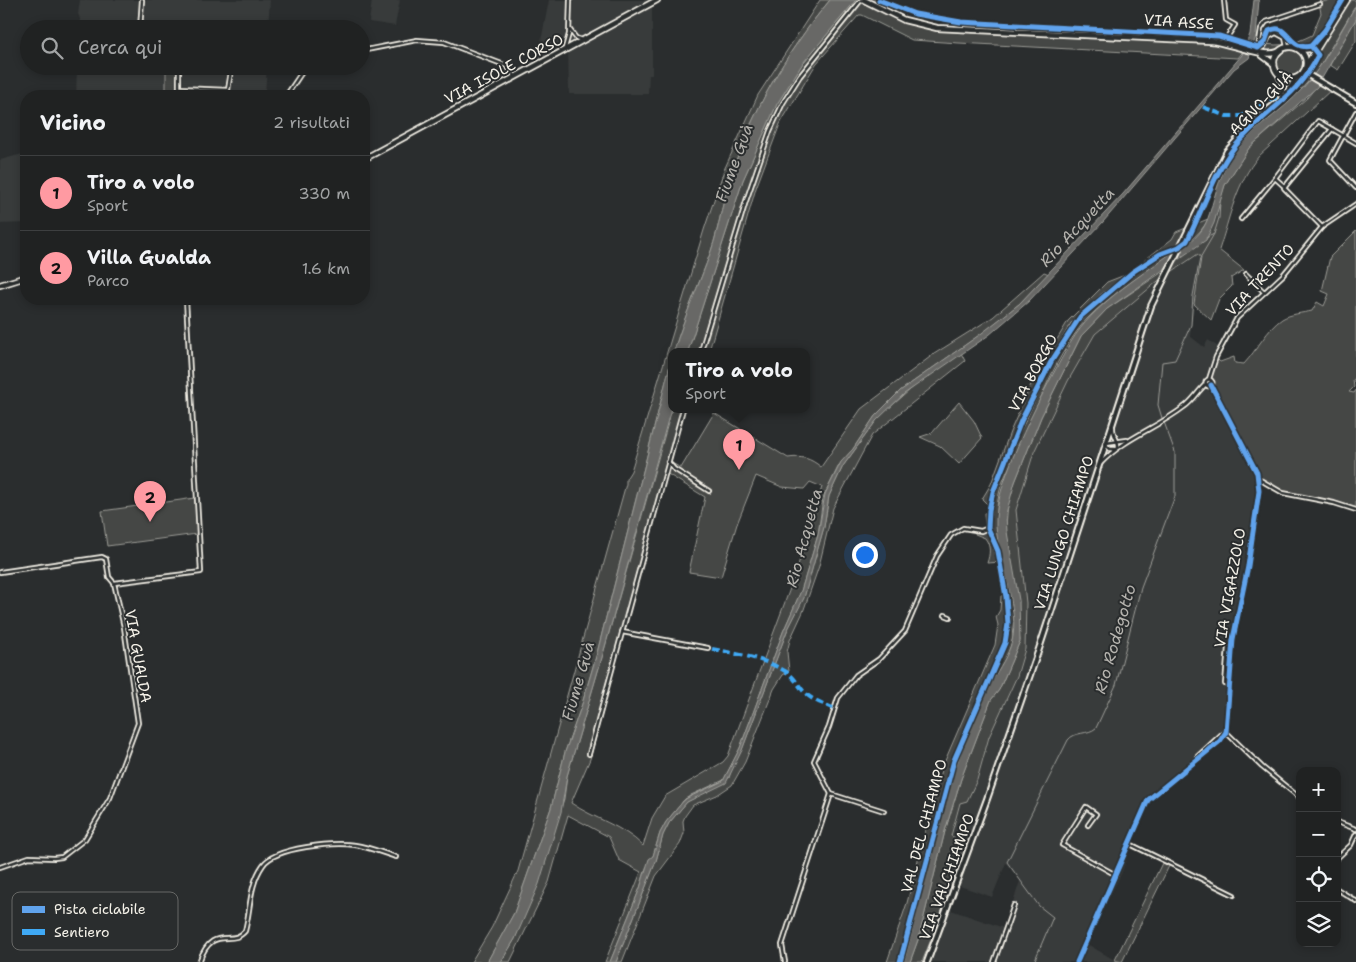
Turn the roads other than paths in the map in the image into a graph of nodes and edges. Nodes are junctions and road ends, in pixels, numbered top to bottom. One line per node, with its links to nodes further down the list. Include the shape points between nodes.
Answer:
1 (142, 0): 10 (street)
2 (570, 0): 11 (street)
3 (657, 0): 15 (main road, VIA ISOLE CORSO)
4 (861, 0): 55 (street, via 800,76 770,131)
5 (864, 0): 20 (main road, via 904,20 937,28 1211,41)
6 (879, 0): 14 (street, VIA ASSE, via 915,14 961,22)
7 (1224, 0): 14 (street, via 1226,20 1234,25)
8 (1347, 0): 13 (main road)
9 (1320, 4): 20 (street, via 1266,22 1262,26)
10 (141, 20)
11 (569, 29): 12 (street); 16 (street)
12 (572, 34): 15 (street); 18 (street)
13 (1327, 34): 21 (main road, via 1312,48); 25 (main road)
14 (1227, 37): 20 (street, VIA ASSE)
15 (585, 40): 18 (main road, VIA ISOLE CORSO)
16 (567, 41): 18 (street); 22 (street)
17 (1287, 45): 20 (street, via 1283,35 1276,33); 21 (main road); 23 (main road)
18 (573, 46): 22 (main road, VIA ISOLE CORSO)
19 (370, 49): 30 (street, via 418,40 444,42 507,66)
20 (1258, 50): 23 (main road); 24 (main road)
21 (1300, 50): 25 (main road, via 1305,56)
22 (564, 51): 30 (main road, VIA ISOLE CORSO)
23 (1278, 52): 24 (main road)
24 (1274, 64): 29 (main road)
25 (1305, 70): 31 (main road); 37 (main road, via 1309,76)
26 (179, 75): 32 (street)
27 (231, 75): 34 (street)
28 (300, 75): 35 (street)
29 (1279, 75): 31 (main road, via 1287,79); 36 (main road, via 1284,86)
30 (516, 77): 42 (main road, VIA ISOLE CORSO)
31 (1296, 78): 36 (main road)
32 (180, 88): 33 (street)
33 (228, 90)
34 (228, 90)
35 (290, 90)
36 (1280, 102): 49 (main road, via 1254,121 1230,146)
37 (1356, 103)
38 (1356, 112): 40 (street)
39 (1332, 129): 40 (street); 43 (street, via 1318,121); 44 (street)
40 (1344, 135): 41 (street); 45 (street, via 1330,160)
41 (1356, 143)
42 (370, 156)
43 (1275, 178): 44 (street); 47 (street)
44 (1285, 188): 48 (street)
45 (1356, 188)
46 (1356, 204): 48 (street, VIA TRENTO)
47 (1241, 219)
48 (1322, 227): 53 (street, VIA TRENTO, via 1290,267)
49 (1179, 247): 60 (main road, VIA LUNGO CHIAMPO, via 1151,306); 78 (street, VIA BORGO, via 1160,254 1128,276 1073,325 1010,446 991,500 986,530 965,528 951,535 937,556 905,631 879,659 856,675 838,698 814,761)
50 (1246, 274): 53 (street)
51 (20, 279): 52 (main road)
52 (0, 285)
53 (1264, 292): 56 (street, VIA TRENTO, via 1233,324)
54 (186, 305): 71 (street, via 202,572)
55 (701, 348)
56 (1209, 380): 57 (street, VIA TRENTO); 58 (street)
57 (1206, 384): 58 (street); 62 (street, via 1185,407)
58 (1211, 385): 67 (street)
59 (682, 413): 65 (street)
60 (1112, 419): 61 (street, via 1112,431); 63 (main road, VIA LUNGO CHIAMPO)
61 (1117, 440): 62 (street); 63 (street); 64 (street)
62 (1128, 440): 64 (street)
63 (1105, 444): 64 (street); 66 (main road, VIA LUNGO CHIAMPO)
64 (1117, 448): 66 (street)
65 (668, 462): 68 (street, via 674,470); 74 (street)
66 (1098, 467): 80 (main road, VIA LUNGO CHIAMPO)
67 (1257, 478): 69 (street, via 1284,493); 76 (street, VIA VIGAZZOLO, via 1259,492 1232,648)
68 (709, 491)
69 (1356, 510)
70 (0, 572): 71 (street, VIA GUALDA, via 102,557 106,559 109,577)
71 (114, 583): 89 (street, VIA GUALDA, via 138,723 110,798 85,839 62,856 29,857)
72 (945, 614): 73 (street)
73 (950, 617)
74 (622, 632): 75 (street); 77 (street)
75 (708, 648)
76 (1226, 732): 79 (street); 86 (street, via 1148,800)
77 (589, 754)
78 (831, 794): 81 (street); 96 (street, via 782,945)
79 (1296, 795)
80 (987, 799): 97 (main road, VIA VALCHIAMPO)
81 (884, 811)
82 (1341, 823): 84 (street)
83 (1088, 825): 90 (street, via 1096,814 1086,807 1062,845)
84 (1356, 829)
85 (1356, 834): 88 (street, via 1351,845)
86 (1130, 844): 90 (street); 92 (street)
87 (396, 857): 95 (street, via 353,844 303,848 270,858 252,886 245,931 241,936 208,943)
88 (1338, 857)
89 (0, 867)
90 (1116, 875): 99 (street)
91 (1341, 892): 93 (street)
92 (1234, 894)
93 (1356, 901)
94 (1014, 905): 98 (street)
95 (198, 962)
96 (785, 962)
97 (927, 962)
98 (994, 962)
99 (1077, 962)

